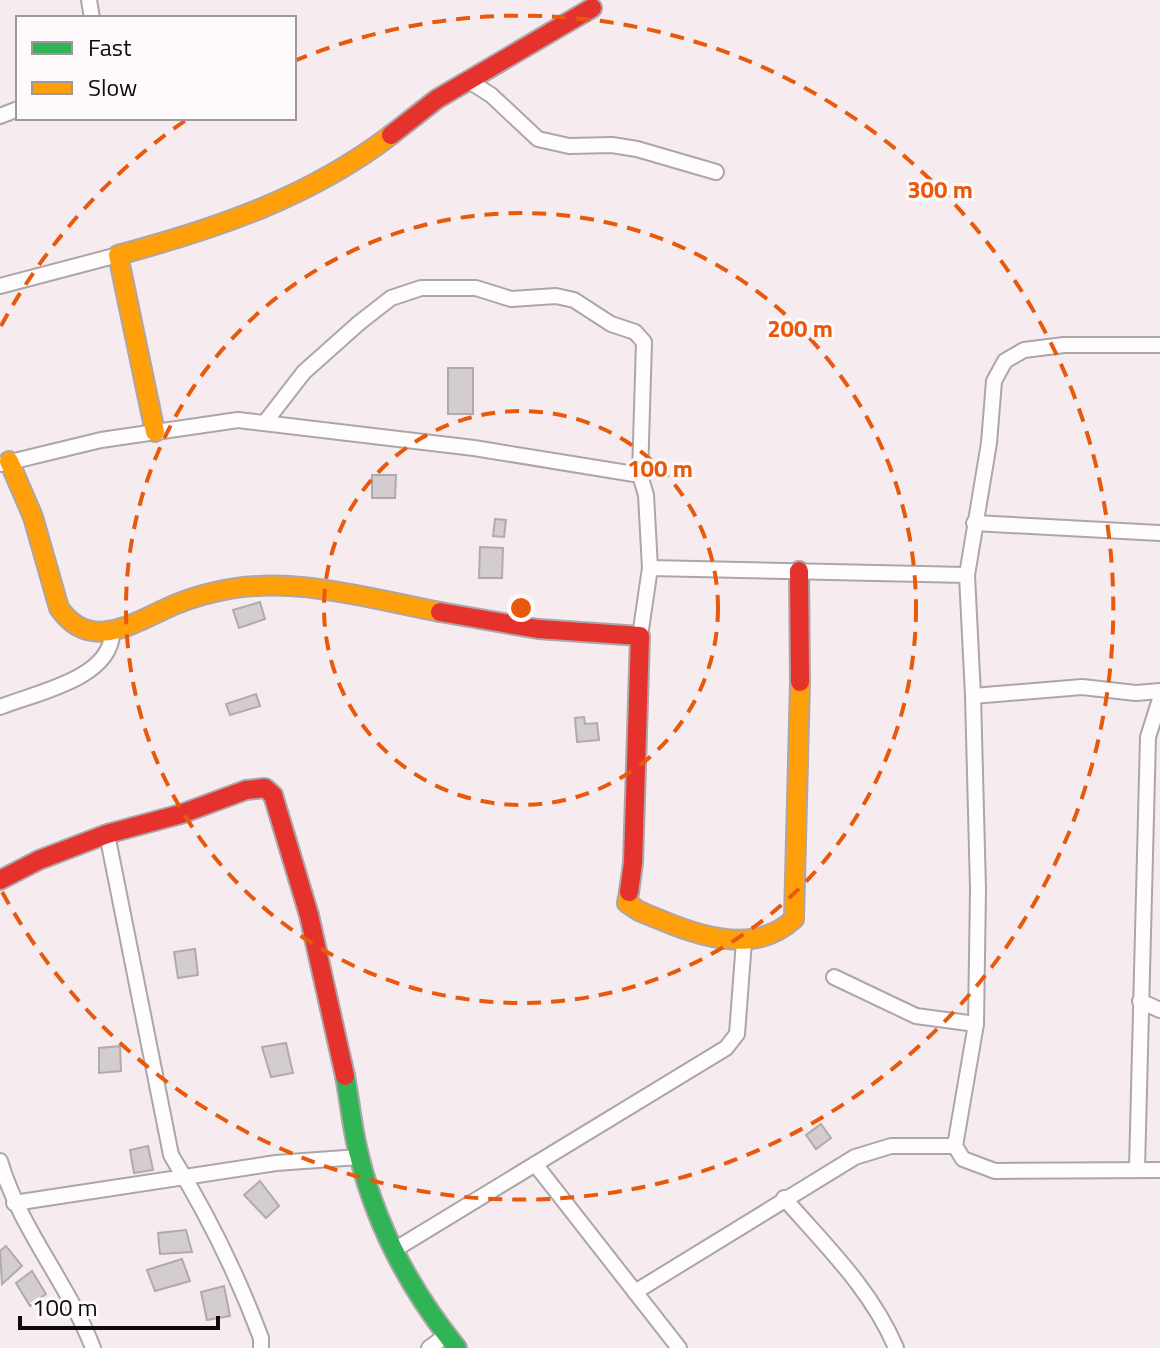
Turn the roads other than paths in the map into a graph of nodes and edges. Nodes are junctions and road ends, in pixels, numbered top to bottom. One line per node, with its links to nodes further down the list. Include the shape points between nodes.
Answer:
1 (592, 8): 2 (street)
2 (469, 81): 3 (street, via 538,139 637,149); 4 (street, via 357,161 288,200)
3 (716, 172)
4 (118, 255): 5 (street); 8 (street)
5 (0, 286)
6 (1160, 345): 11 (street, via 1064,345 1024,350 1005,361 994,381)
7 (266, 421): 8 (street); 10 (street); 10 (street, via 304,372 403,292 457,287 511,299 556,296 574,300 644,342)
8 (155, 432): 9 (street)
9 (5, 463): 16 (street, via 33,517 66,620)
10 (640, 475): 13 (street)
11 (974, 523): 12 (street); 15 (street)
12 (1160, 533)
13 (650, 568): 14 (street); 17 (street)
14 (799, 571): 15 (street); 24 (street, via 794,919 773,937)
15 (967, 575): 19 (street)
16 (112, 634): 17 (street, via 198,596 246,584 285,584 538,629); 21 (street, via 107,656 96,664)
17 (640, 636): 24 (street, via 633,863 627,903 719,939)
18 (1160, 691): 19 (street, via 1082,687)
19 (973, 696): 29 (street)
20 (1160, 699): 26 (street, via 1148,737)
21 (0, 707)
22 (107, 834): 23 (street); 31 (street, via 246,790 265,788 273,795 312,930); 36 (street, via 171,1155)
23 (0, 880)
24 (744, 941): 33 (street, via 737,1034 726,1048)
25 (834, 977): 29 (street, via 916,1016)
26 (1140, 1001): 27 (street); 28 (street)
27 (1159, 1010): 28 (street)
28 (1141, 1019): 34 (street)
29 (976, 1024): 30 (street)
30 (955, 1146): 34 (street, via 963,1159 995,1171); 37 (street, via 891,1146 855,1157)
31 (359, 1157): 36 (street, via 276,1163); 39 (street)
32 (0, 1161): 38 (street)
33 (535, 1164): 39 (street); 40 (street)
34 (1137, 1169): 35 (street)
35 (1160, 1170)
36 (188, 1178): 38 (street); 43 (street, via 247,1301)
37 (784, 1198): 40 (street); 46 (street, via 859,1285)
38 (14, 1203): 42 (street)
39 (394, 1250): 41 (street, via 421,1303)
40 (635, 1292): 45 (street)
41 (452, 1341): 44 (street)
42 (93, 1348)
43 (261, 1348)
44 (429, 1348)
45 (679, 1348)
46 (896, 1348)

